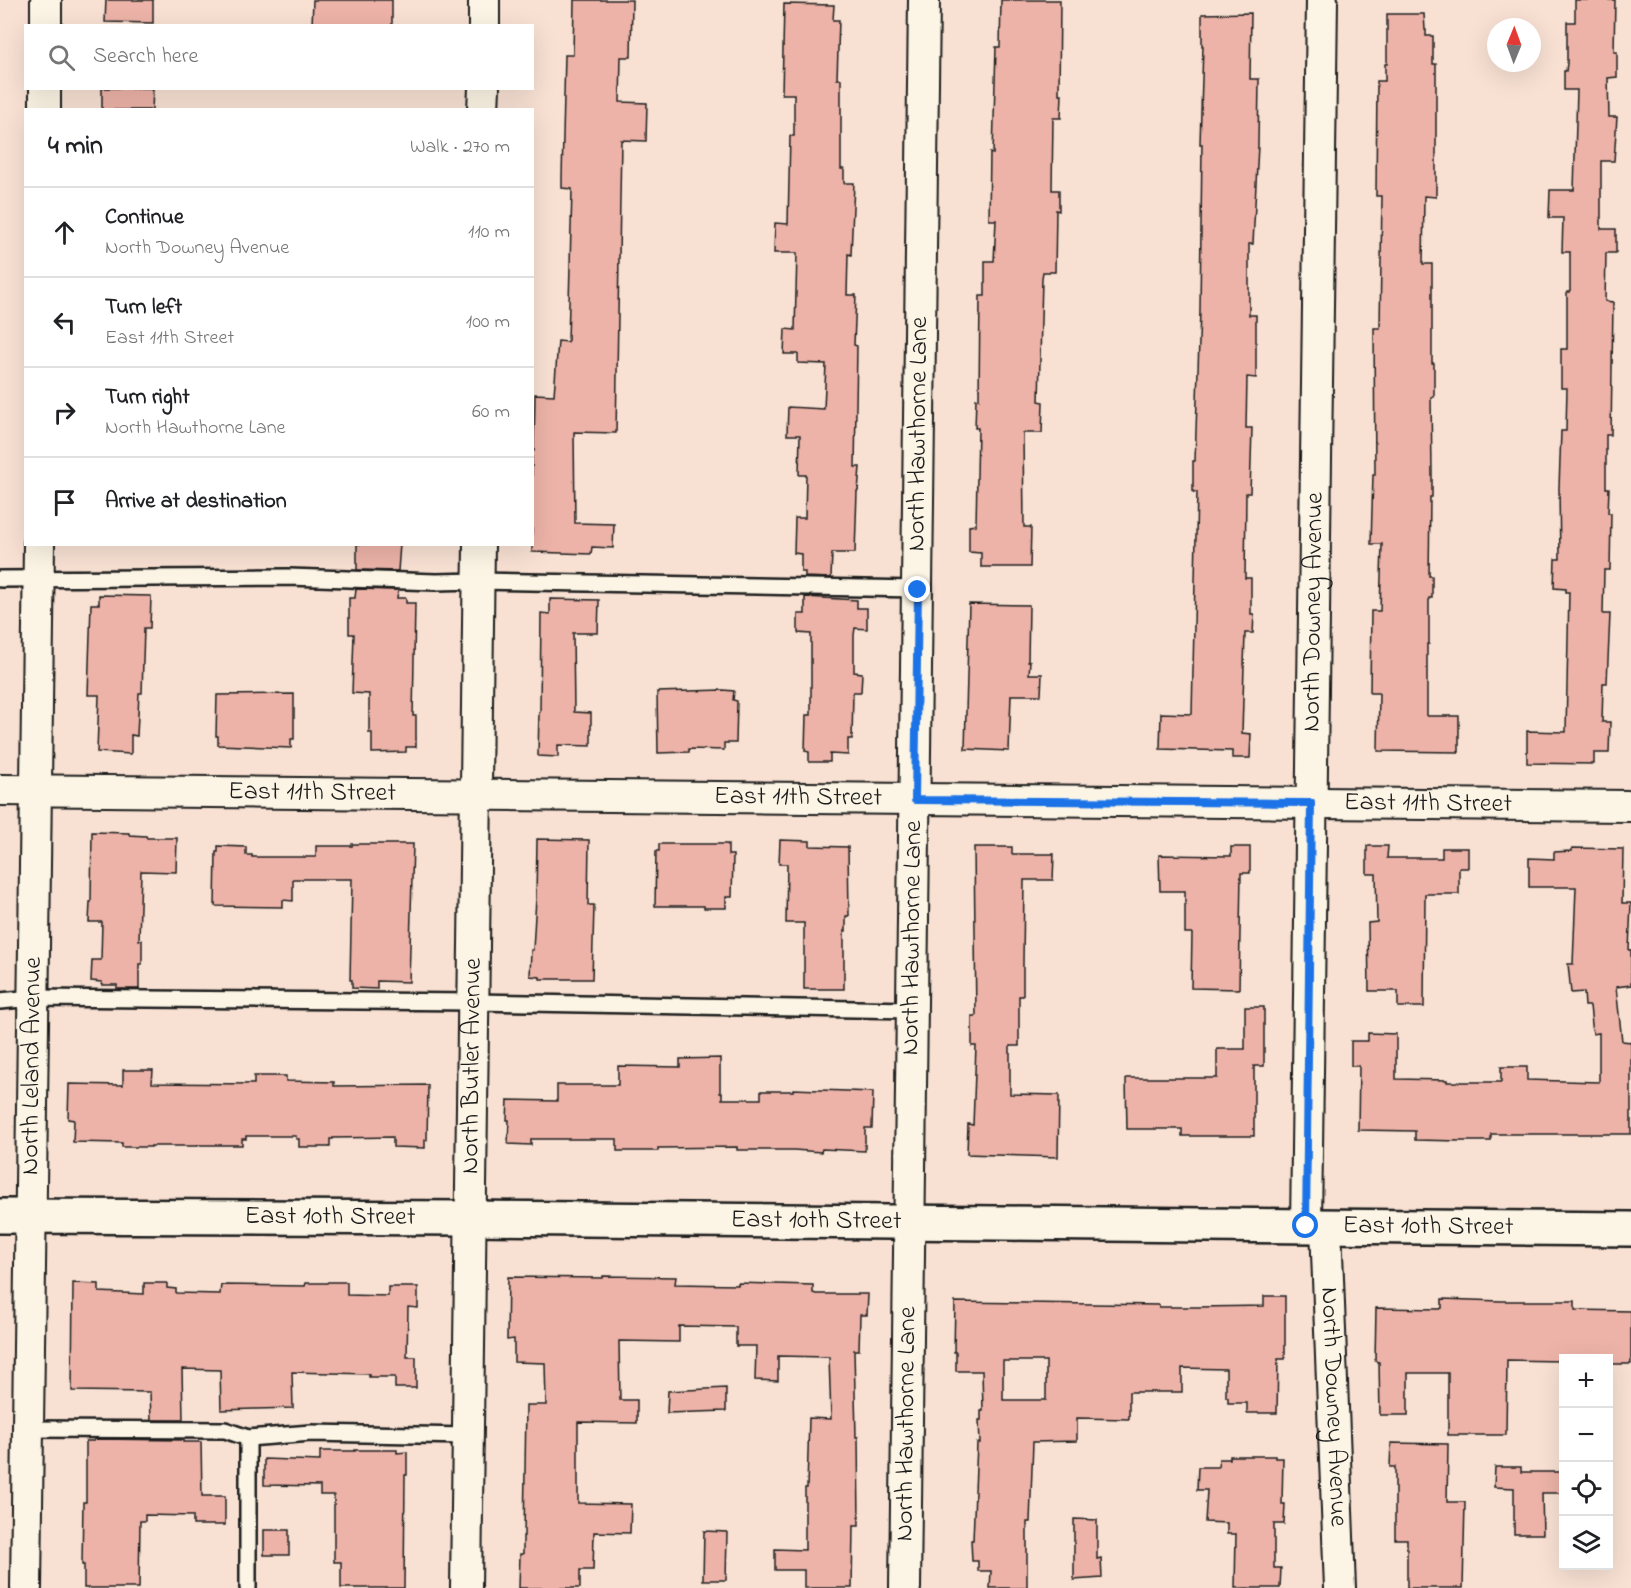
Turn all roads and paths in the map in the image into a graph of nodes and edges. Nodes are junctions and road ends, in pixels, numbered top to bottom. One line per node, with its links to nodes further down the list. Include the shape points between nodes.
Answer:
1 (46, 0): 5 (street)
2 (484, 0): 6 (street)
3 (924, 0): 16 (street, North Hawthorne Lane)
4 (1322, 0): 21 (street, North Downey Avenue)
5 (46, 24)
6 (484, 24)
7 (45, 90): 9 (street)
8 (483, 90): 10 (street)
9 (45, 108)
10 (483, 108)
11 (39, 546): 14 (street, North Leland Avenue)
12 (479, 546): 15 (street, North Butler Avenue)
13 (0, 579): 14 (lane)
14 (39, 579): 15 (lane, via 289,577); 18 (street, North Leland Avenue)
15 (478, 581): 16 (lane); 19 (street, North Butler Avenue)
16 (918, 590): 20 (street, North Hawthorne Lane)
17 (0, 790): 18 (street, East 11th Street)
18 (36, 791): 19 (street, East 11th Street); 23 (street, North Leland Avenue)
19 (475, 795): 20 (street, East 11th Street); 25 (street, North Butler Avenue)
20 (915, 800): 21 (street, East 11th Street); 26 (street, North Hawthorne Lane)
21 (1311, 803): 22 (street, East 11th Street); 30 (street, North Downey Avenue)
22 (1631, 806)
23 (33, 998): 24 (lane); 25 (lane); 27 (street, North Leland Avenue)
24 (0, 1001)
25 (473, 1002): 26 (lane); 28 (street, North Butler Avenue)
26 (912, 1010): 29 (street, North Hawthorne Lane)
27 (15, 1216): 28 (main road, East 10th Street); 32 (street, North Leland Avenue)
28 (470, 1218): 29 (main road, East 10th Street); 33 (street, North Butler Avenue)
29 (909, 1223): 30 (main road, East 10th Street); 38 (street, North Hawthorne Lane)
30 (1316, 1227): 31 (main road, East 10th Street); 39 (street, North Downey Avenue)
31 (1631, 1230)
32 (28, 1428): 34 (lane, via 225,1430); 35 (street, North Leland Avenue)
33 (468, 1436): 34 (lane, via 311,1433); 37 (street, North Butler Avenue)
34 (248, 1438): 36 (lane)
35 (26, 1588)
36 (248, 1588)
37 (466, 1588)
38 (905, 1588)
39 (1340, 1588)

